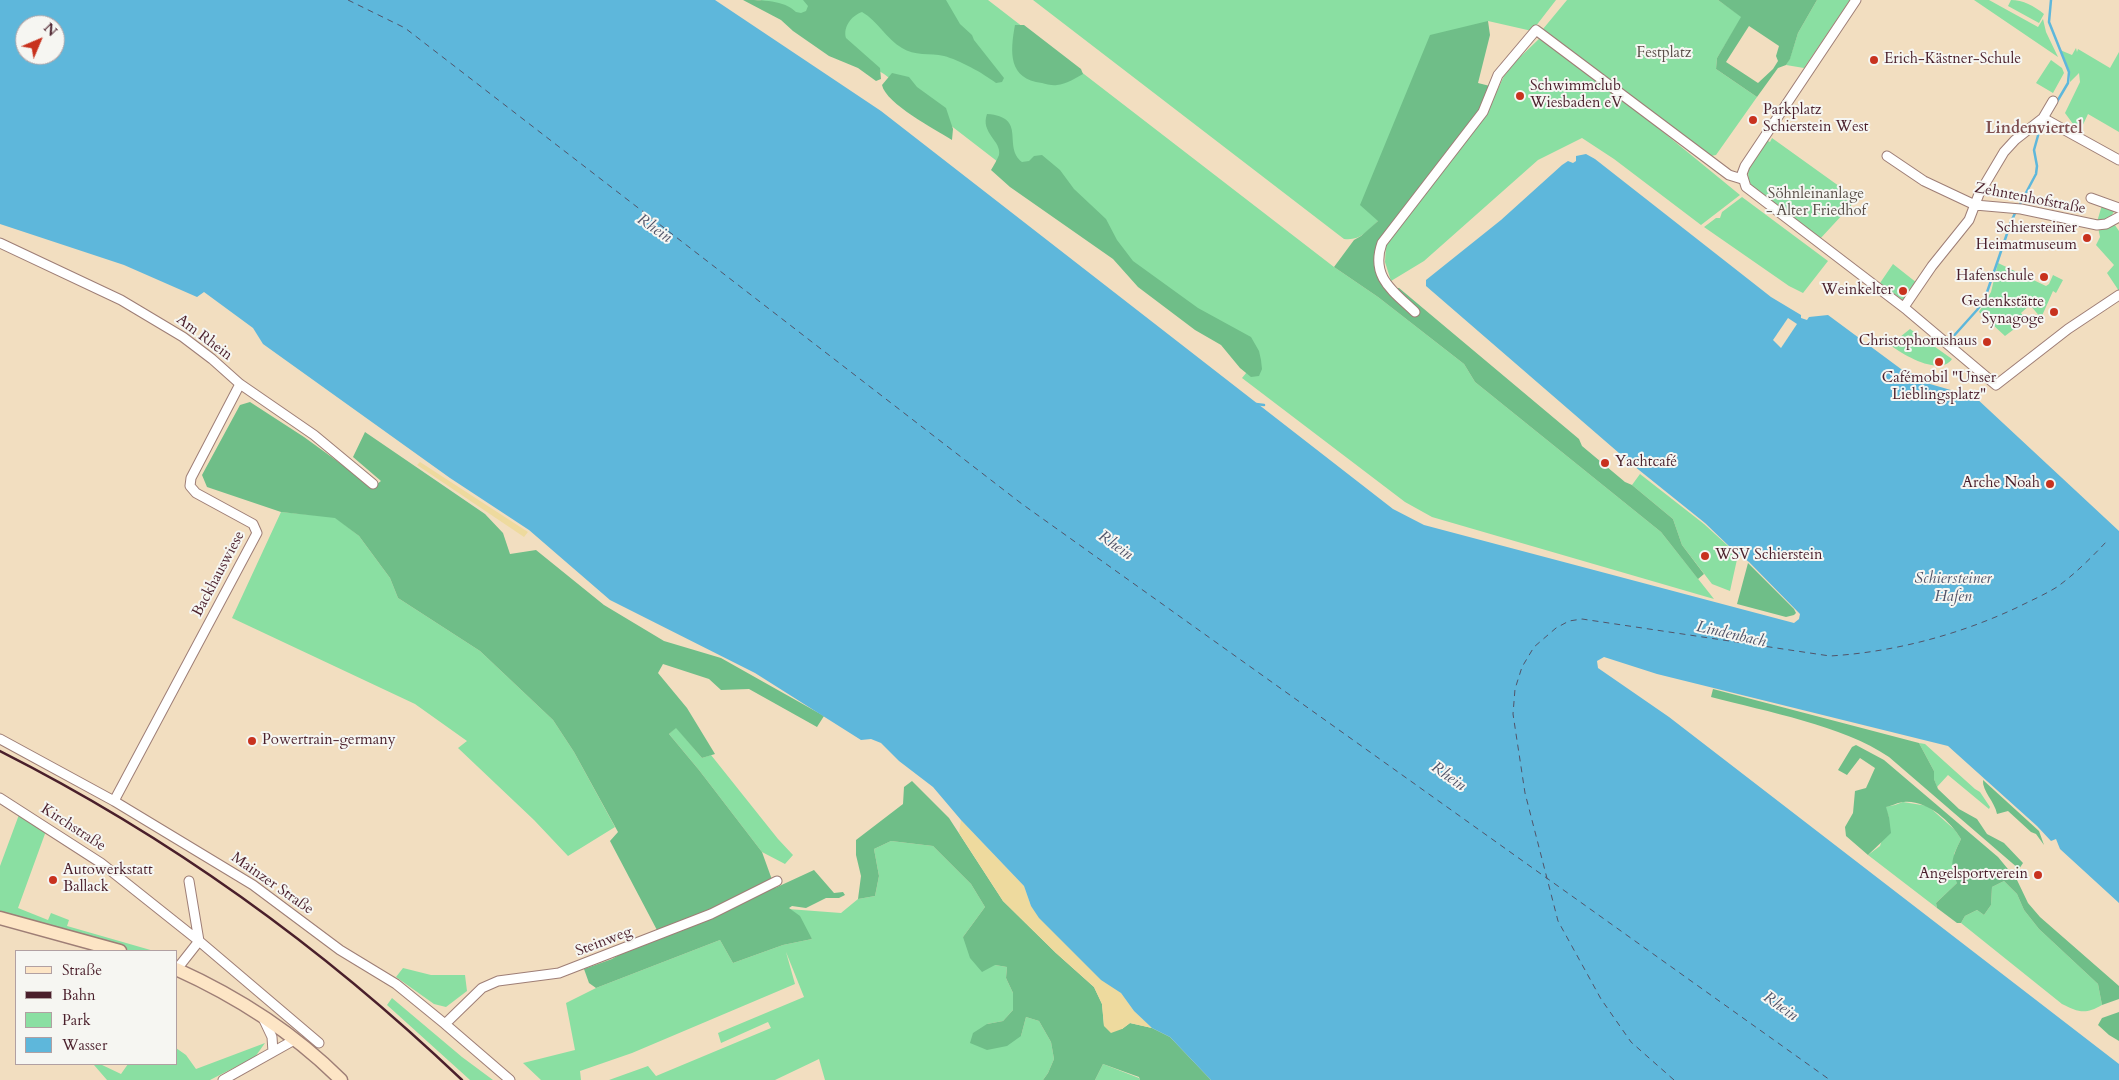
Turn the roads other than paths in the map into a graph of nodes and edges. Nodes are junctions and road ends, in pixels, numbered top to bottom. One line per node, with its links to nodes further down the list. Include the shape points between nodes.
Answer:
1 (1856, 0): 6 (street, via 1749,159)
2 (2053, 101): 3 (street)
3 (2047, 120): 5 (street); 8 (street, via 2010,145)
4 (1887, 156): 8 (street, Zehntenhofstraße, via 1924,181)
5 (2119, 160)
6 (1742, 179): 13 (street, via 1749,190); 14 (street, via 1729,176 1536,30 1498,75 1483,112 1382,243 1378,256 1381,276)
7 (2091, 198): 9 (street)
8 (1974, 205): 10 (street, Zehntenhofstraße, via 2017,209 2094,225); 13 (street, via 1969,220)
9 (2119, 208)
10 (2117, 222)
11 (0, 243): 15 (street, Am Rhein, via 160,322 212,359)
12 (2119, 296): 13 (street, via 2068,329 1996,385)
13 (1905, 305)
14 (1415, 312)
15 (240, 384): 16 (street, Am Rhein, via 314,435); 19 (street, Backhauswiese, via 191,478 190,486 196,493 253,524 257,533)
16 (373, 484)
17 (0, 739): 19 (street, Mainzer Straße)
18 (0, 798): 23 (street, Kirchstraße, via 101,863)
19 (114, 801): 28 (street, Mainzer Straße, via 253,885 340,950 396,984)
20 (189, 881): 23 (street)
21 (776, 881): 28 (street, Steinweg, via 711,914 559,973 498,980 482,988)
22 (0, 918): 24 (main road)
23 (198, 941): 25 (street); 30 (street, Kirchstraße)
24 (116, 950)
25 (178, 966)
26 (178, 970): 27 (main road, via 210,984)
27 (260, 1014): 29 (main road); 31 (street, via 272,1037)
28 (445, 1024): 34 (street, Mainzer Straße)
29 (296, 1039): 31 (street); 33 (main road)
30 (319, 1044)
31 (272, 1052): 32 (street)
32 (223, 1080)
33 (341, 1080)
34 (510, 1080)

